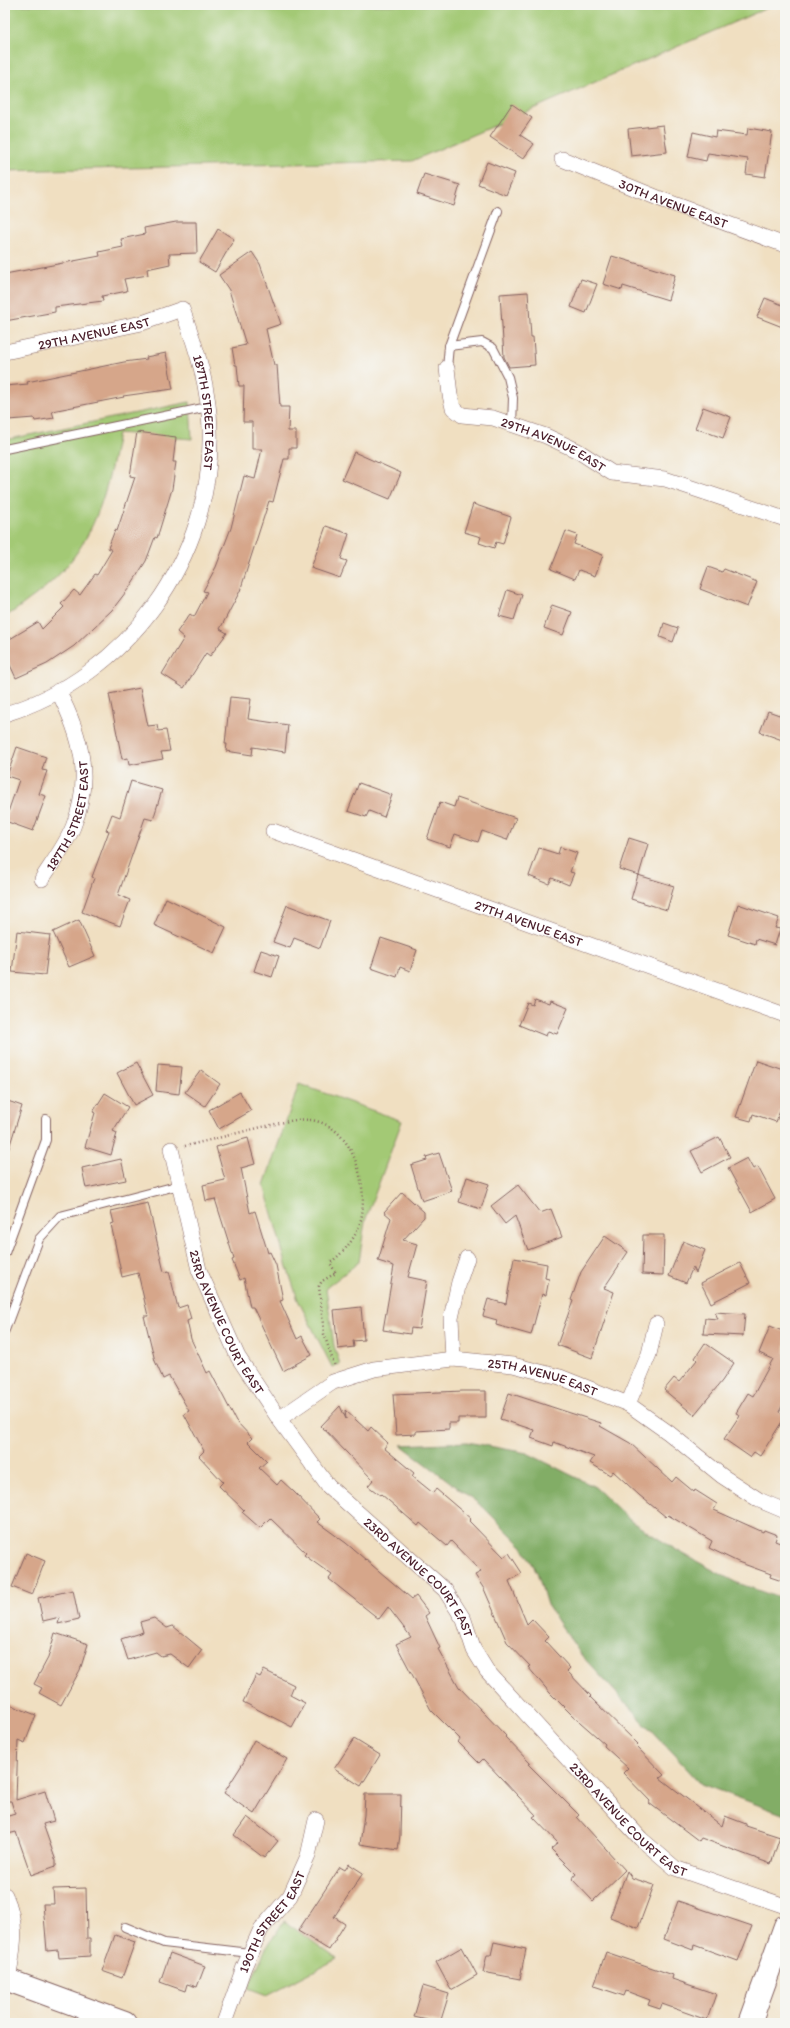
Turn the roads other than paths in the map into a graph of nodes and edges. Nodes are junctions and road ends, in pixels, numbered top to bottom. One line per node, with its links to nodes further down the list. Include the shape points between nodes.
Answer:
1 (562, 159): 3 (street, 30TH AVENUE EAST)
2 (498, 211): 5 (lane)
3 (785, 245)
4 (182, 309): 6 (street, 29TH AVENUE EAST, via 142,323); 8 (street, 187TH STREET EAST, via 204,375)
5 (449, 346): 7 (lane); 9 (lane, via 482,342 493,348 508,377 513,398)
6 (5, 352)
7 (447, 368): 9 (street, 29TH AVENUE EAST, via 453,408 462,415 493,418)
8 (208, 407): 10 (lane); 12 (street, 187TH STREET EAST, via 208,471 202,506 181,563 166,590 128,638 106,659)
9 (512, 425): 11 (street, 29TH AVENUE EAST, via 546,436 578,451 612,473 665,479)
10 (5, 449)
11 (785, 519)
12 (58, 691): 13 (street); 15 (street, 187TH STREET EAST, via 72,718 78,737 83,782 74,826)
13 (5, 714)
14 (273, 831): 16 (street, 27TH AVENUE EAST)
15 (42, 880)
16 (785, 1015)
17 (46, 1119): 20 (lane, via 46,1140)
18 (171, 1149): 19 (street, 23RD AVENUE COURT EAST)
19 (180, 1185): 23 (lane, via 60,1216 39,1238); 26 (street, 23RD AVENUE COURT EAST, via 199,1270 238,1357)
20 (5, 1253)
21 (467, 1258): 24 (street, via 451,1318)
22 (656, 1324): 25 (street, via 649,1354)
23 (5, 1330)
24 (453, 1359): 25 (street, 25TH AVENUE EAST, via 513,1366 560,1377); 26 (street, 25TH AVENUE EAST, via 374,1369 333,1382)
25 (628, 1404): 27 (street, 25TH AVENUE EAST, via 722,1476 759,1500)
26 (279, 1419): 30 (street, 23RD AVENUE COURT EAST, via 328,1486 445,1590 464,1620 474,1650 487,1671 641,1839 675,1868)
27 (785, 1511)
28 (316, 1820): 33 (street, 190TH STREET EAST, via 308,1856 290,1896 261,1929)
29 (5, 1895): 34 (street, via 10,1906 15,1935)
30 (785, 1906)
31 (785, 1926): 37 (street)
32 (126, 1927): 33 (lane, via 164,1943)
33 (250, 1953): 36 (street, 190TH STREET EAST)
34 (6, 1980): 35 (street)
35 (125, 2023)
36 (224, 2023)
37 (750, 2023)

